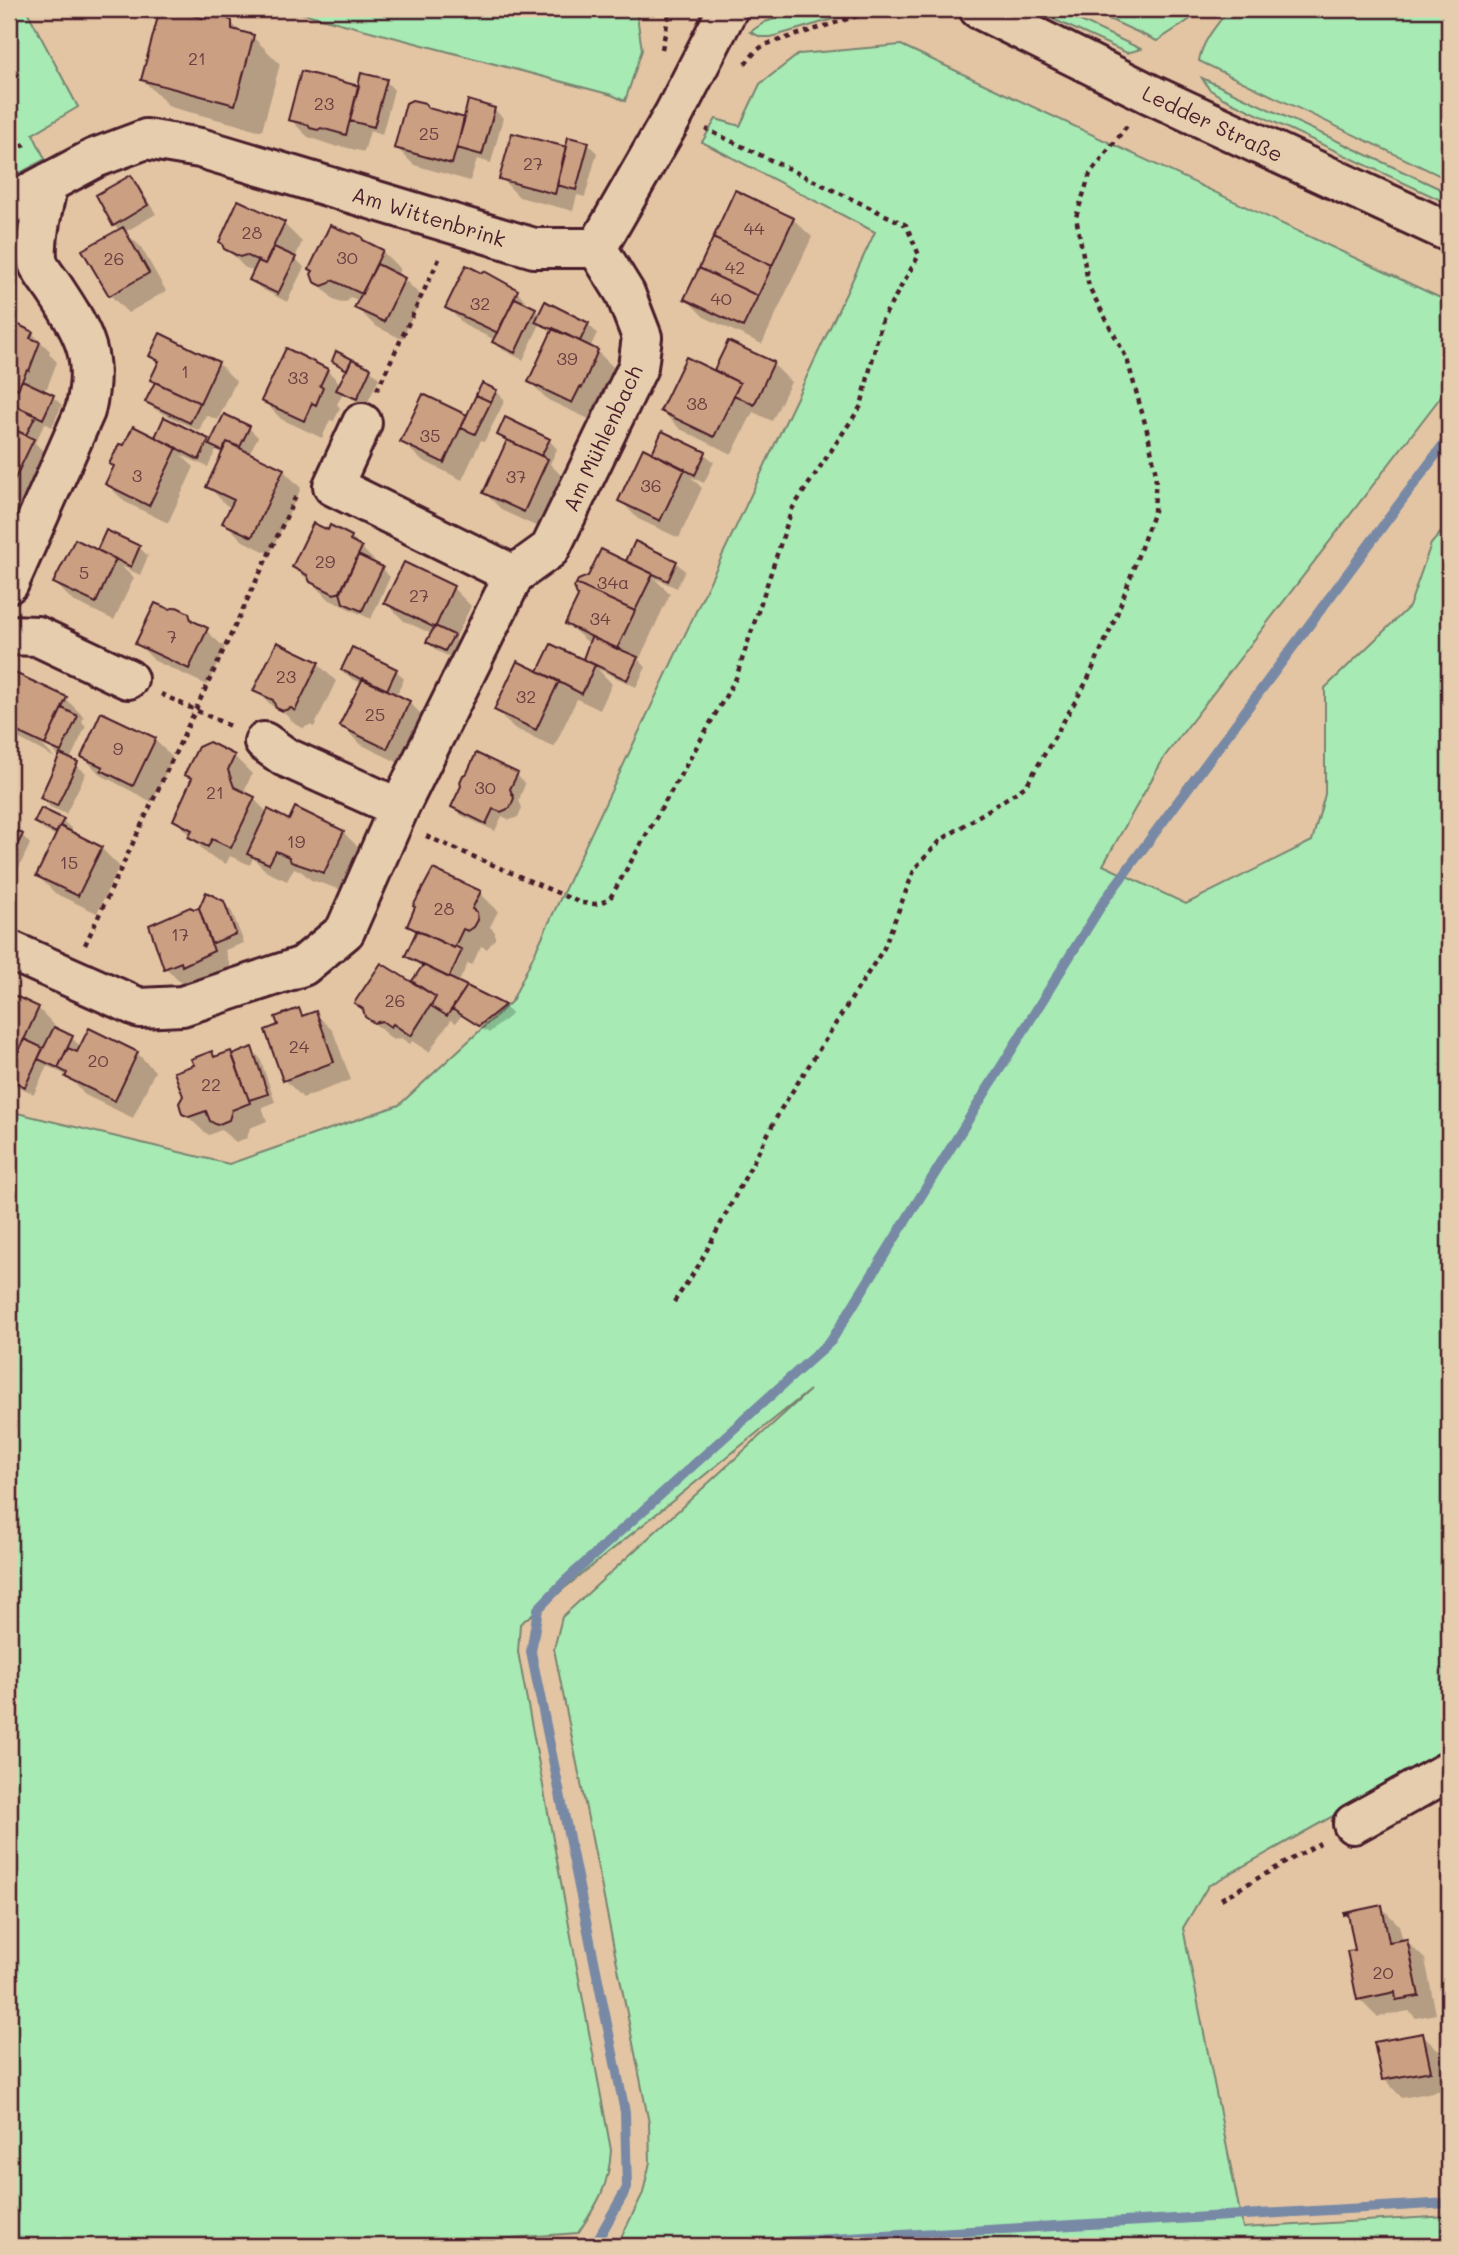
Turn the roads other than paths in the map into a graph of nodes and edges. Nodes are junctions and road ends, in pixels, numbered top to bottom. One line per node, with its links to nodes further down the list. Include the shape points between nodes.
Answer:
1 (728, 9): 6 (street)
2 (979, 9): 5 (street, Ledder Straße)
3 (48, 183): 4 (street, Am Wittenbrink); 6 (street, Am Wittenbrink, via 95,158 146,139 200,148 534,248); 7 (street, via 39,229)
4 (9, 204)
5 (1449, 232)
6 (597, 248): 9 (street, Am Mühlenbach, via 625,293 642,337 638,367 551,549)
7 (24, 255): 10 (street, via 79,327 89,354 91,386 85,411)
8 (362, 423): 9 (street, via 333,486)
9 (514, 575): 14 (street, Am Mühlenbach)
10 (9, 583)
11 (9, 635): 12 (street, via 37,636)
12 (128, 679)
13 (264, 742): 14 (street, via 285,757)
14 (399, 808): 15 (street, Am Mühlenbach, via 345,931 303,965 182,1006 140,1008)
15 (9, 950)
16 (1449, 1771): 17 (street)
17 (1353, 1824)

